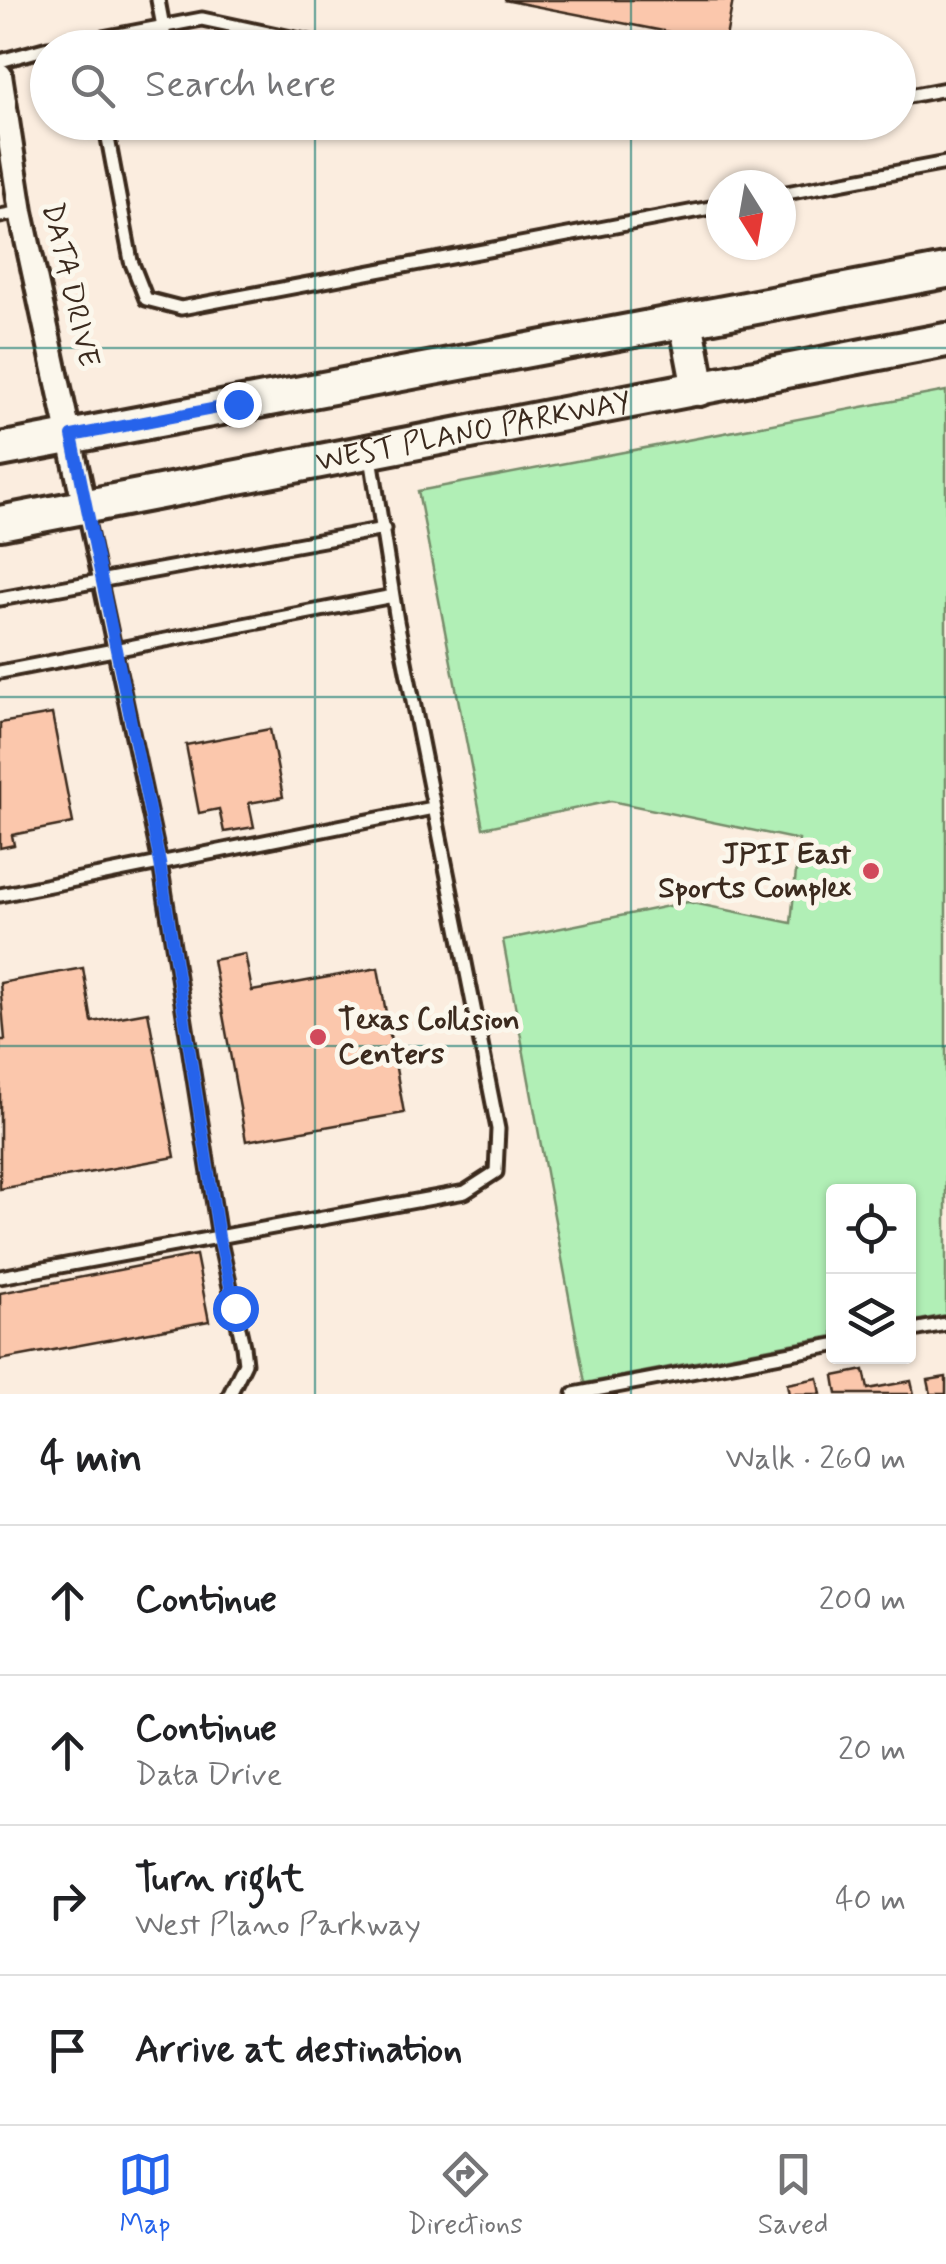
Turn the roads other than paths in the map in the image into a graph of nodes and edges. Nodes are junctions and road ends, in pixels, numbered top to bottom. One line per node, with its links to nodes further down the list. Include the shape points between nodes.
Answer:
1 (158, 0): 2 (lane)
2 (163, 26): 3 (lane); 4 (lane); 5 (lane, via 202,19)
3 (142, 30)
4 (164, 30)
5 (254, 30)
6 (30, 53): 7 (lane)
7 (0, 61)
8 (0, 75): 15 (street, DATA DRIVE)
9 (946, 88): 10 (lane)
10 (916, 94)
11 (108, 140): 14 (lane, via 131,261 146,299 181,308)
12 (946, 163): 13 (lane)
13 (796, 191)
14 (706, 209)
15 (11, 214): 20 (street, DATA DRIVE)
16 (946, 271): 17 (main road)
17 (686, 321): 19 (main road); 20 (main road)
18 (946, 340): 19 (main road, WEST PLANO PARKWAY)
19 (698, 389): 22 (main road, WEST PLANO PARKWAY)
20 (72, 436): 21 (main road); 23 (street, DATA DRIVE)
21 (0, 450)
22 (370, 452): 23 (main road, WEST PLANO PARKWAY); 25 (lane)
23 (84, 508): 24 (main road, WEST PLANO PARKWAY); 26 (lane)
24 (0, 523)
25 (384, 529): 26 (lane); 27 (lane)
26 (99, 580): 28 (lane); 29 (lane)
27 (393, 596): 29 (lane); 31 (lane)
28 (0, 600)
29 (114, 650): 30 (lane); 32 (lane)
30 (0, 672)
31 (434, 808): 32 (lane); 34 (lane, via 498,1129 496,1172 465,1192)
32 (160, 863): 33 (lane); 34 (lane)
33 (0, 895)
34 (219, 1237): 35 (lane); 39 (lane, via 245,1363)
35 (0, 1277)
36 (946, 1324): 37 (lane)
37 (916, 1330)
38 (826, 1347): 40 (lane)
39 (230, 1394)
40 (574, 1394)

